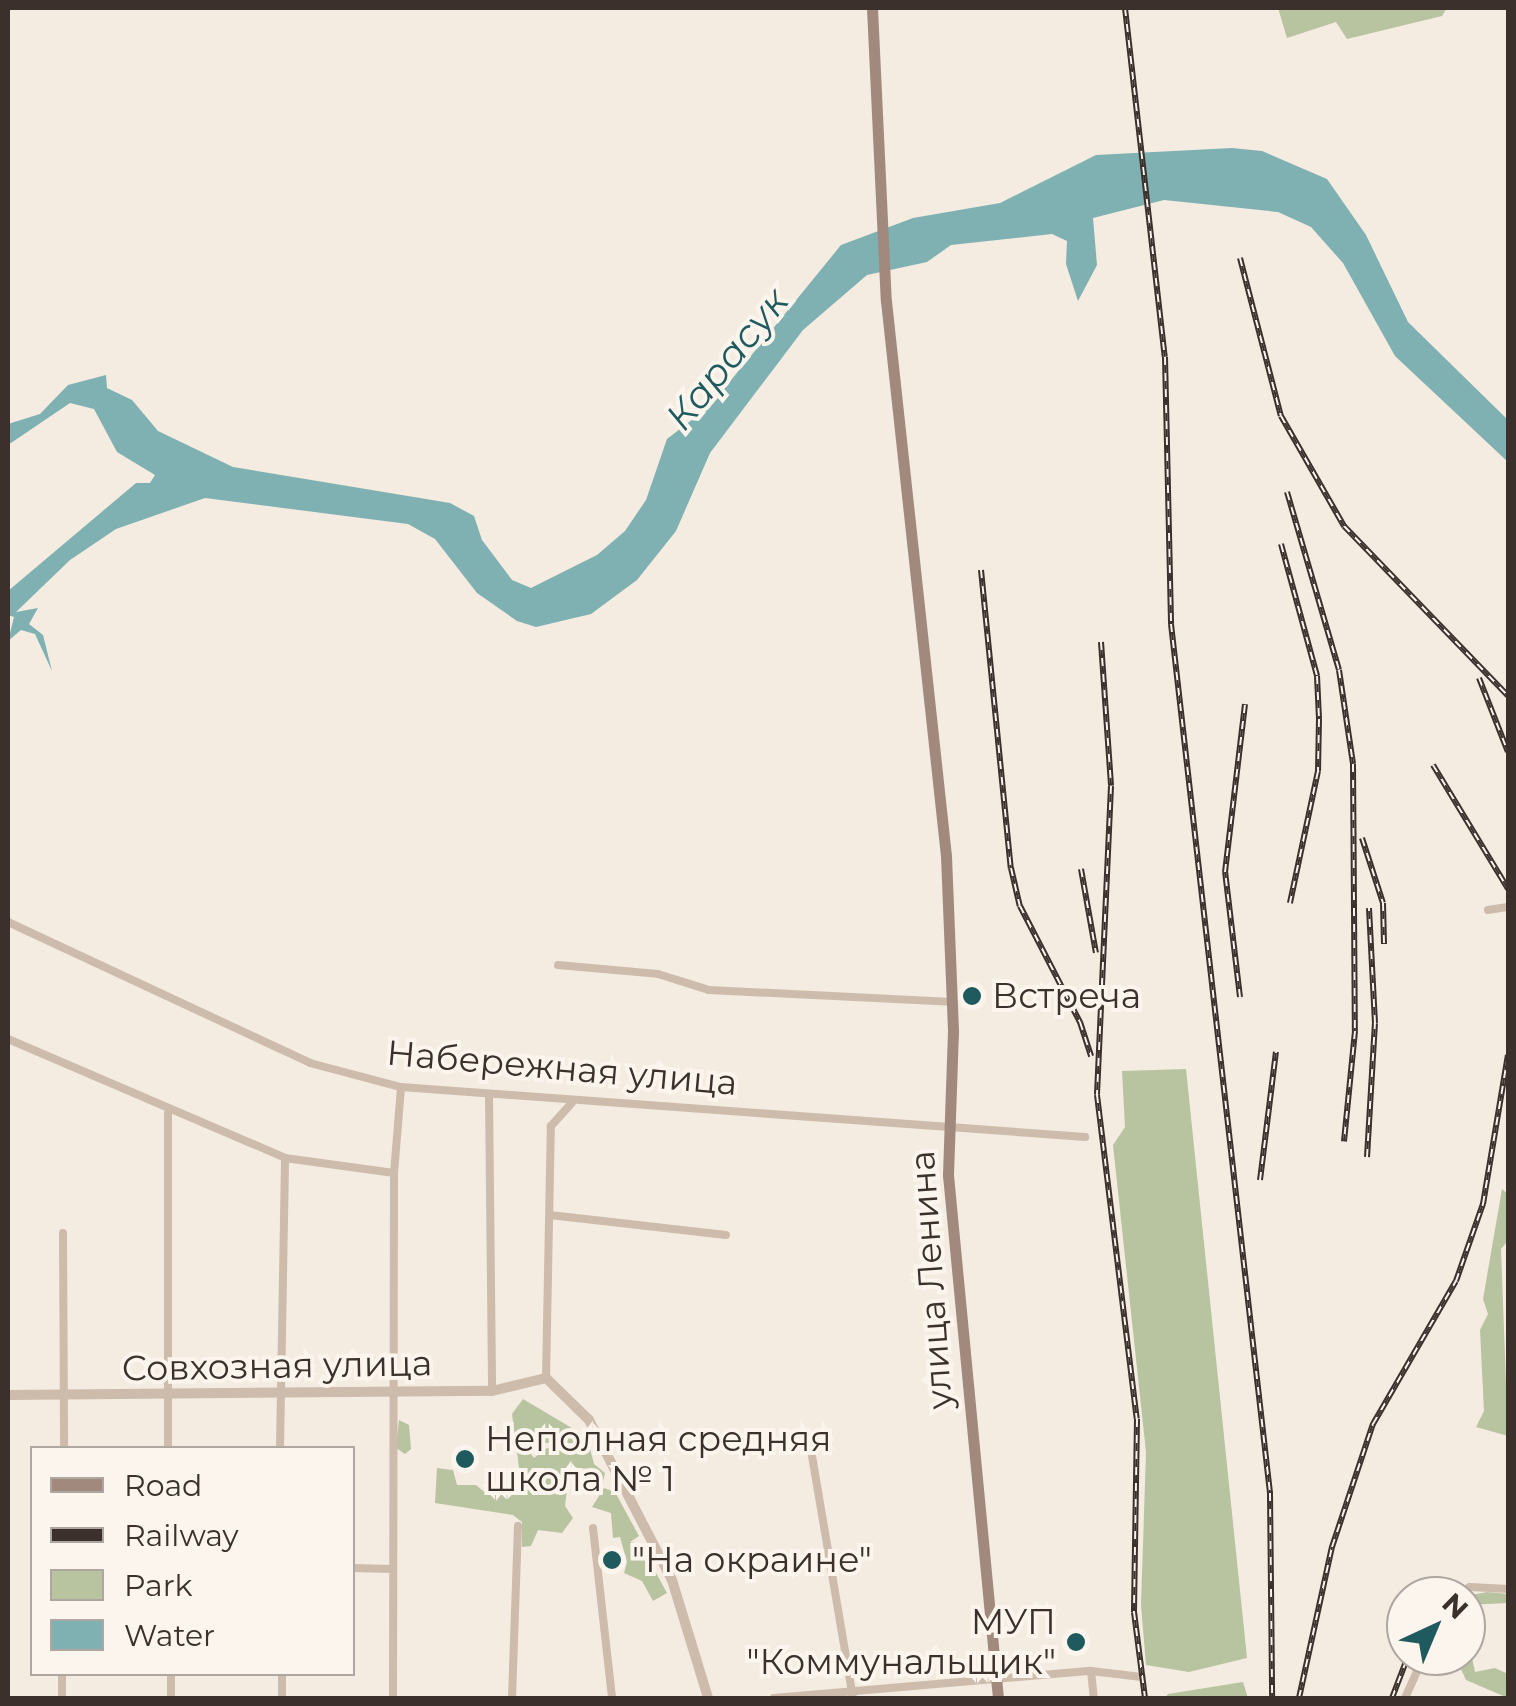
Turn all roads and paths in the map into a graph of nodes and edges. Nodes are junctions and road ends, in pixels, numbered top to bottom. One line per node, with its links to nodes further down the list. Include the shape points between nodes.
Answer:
1 (872, 8): 6 (main road, улица Ленина, via 878,202 946,856)
2 (1508, 907): 3 (street)
3 (1488, 910)
4 (8, 922): 8 (street, Набережная улица, via 310,1063)
5 (558, 965): 6 (street, via 658,974 712,990)
6 (952, 1002): 12 (main road, улица Ленина)
7 (8, 1038): 11 (street)
8 (400, 1087): 9 (street, Набережная улица); 15 (street)
9 (489, 1095): 10 (street, Набережная улица); 20 (street)
10 (572, 1104): 12 (street, Набережная улица); 16 (street, via 551,1126)
11 (168, 1113): 14 (street); 24 (street)
12 (948, 1127): 13 (street, Набережная улица); 36 (main road, улица Ленина)
13 (1084, 1137)
14 (285, 1158): 15 (street); 25 (street)
15 (394, 1173): 21 (street)
16 (550, 1215): 18 (street); 19 (street)
17 (63, 1233): 23 (street)
18 (726, 1236)
19 (546, 1378): 20 (street, Совхозная улица); 41 (street, via 589,1420 672,1580)
20 (492, 1391): 21 (street, Совхозная улица)
21 (395, 1394): 25 (street, Совхозная улица); 33 (street)
22 (8, 1395): 23 (street, Совхозная улица)
23 (64, 1395): 24 (street, Совхозная улица); 27 (street)
24 (168, 1396): 25 (street, Совхозная улица); 28 (street)
25 (279, 1396): 29 (street)
26 (809, 1438): 37 (street)
27 (64, 1446)
28 (168, 1446)
29 (280, 1446)
30 (518, 1526): 39 (street)
31 (593, 1528): 40 (street)
32 (355, 1568): 33 (street)
33 (392, 1570): 38 (street)
34 (1091, 1671): 35 (street); 36 (street); 44 (street)
35 (1142, 1677)
36 (996, 1679): 37 (street); 43 (main road, улица Ленина)
37 (852, 1694): 42 (street)
38 (393, 1698)
39 (512, 1698)
40 (612, 1698)
41 (708, 1698)
42 (774, 1698)
43 (998, 1698)
44 (1094, 1698)

